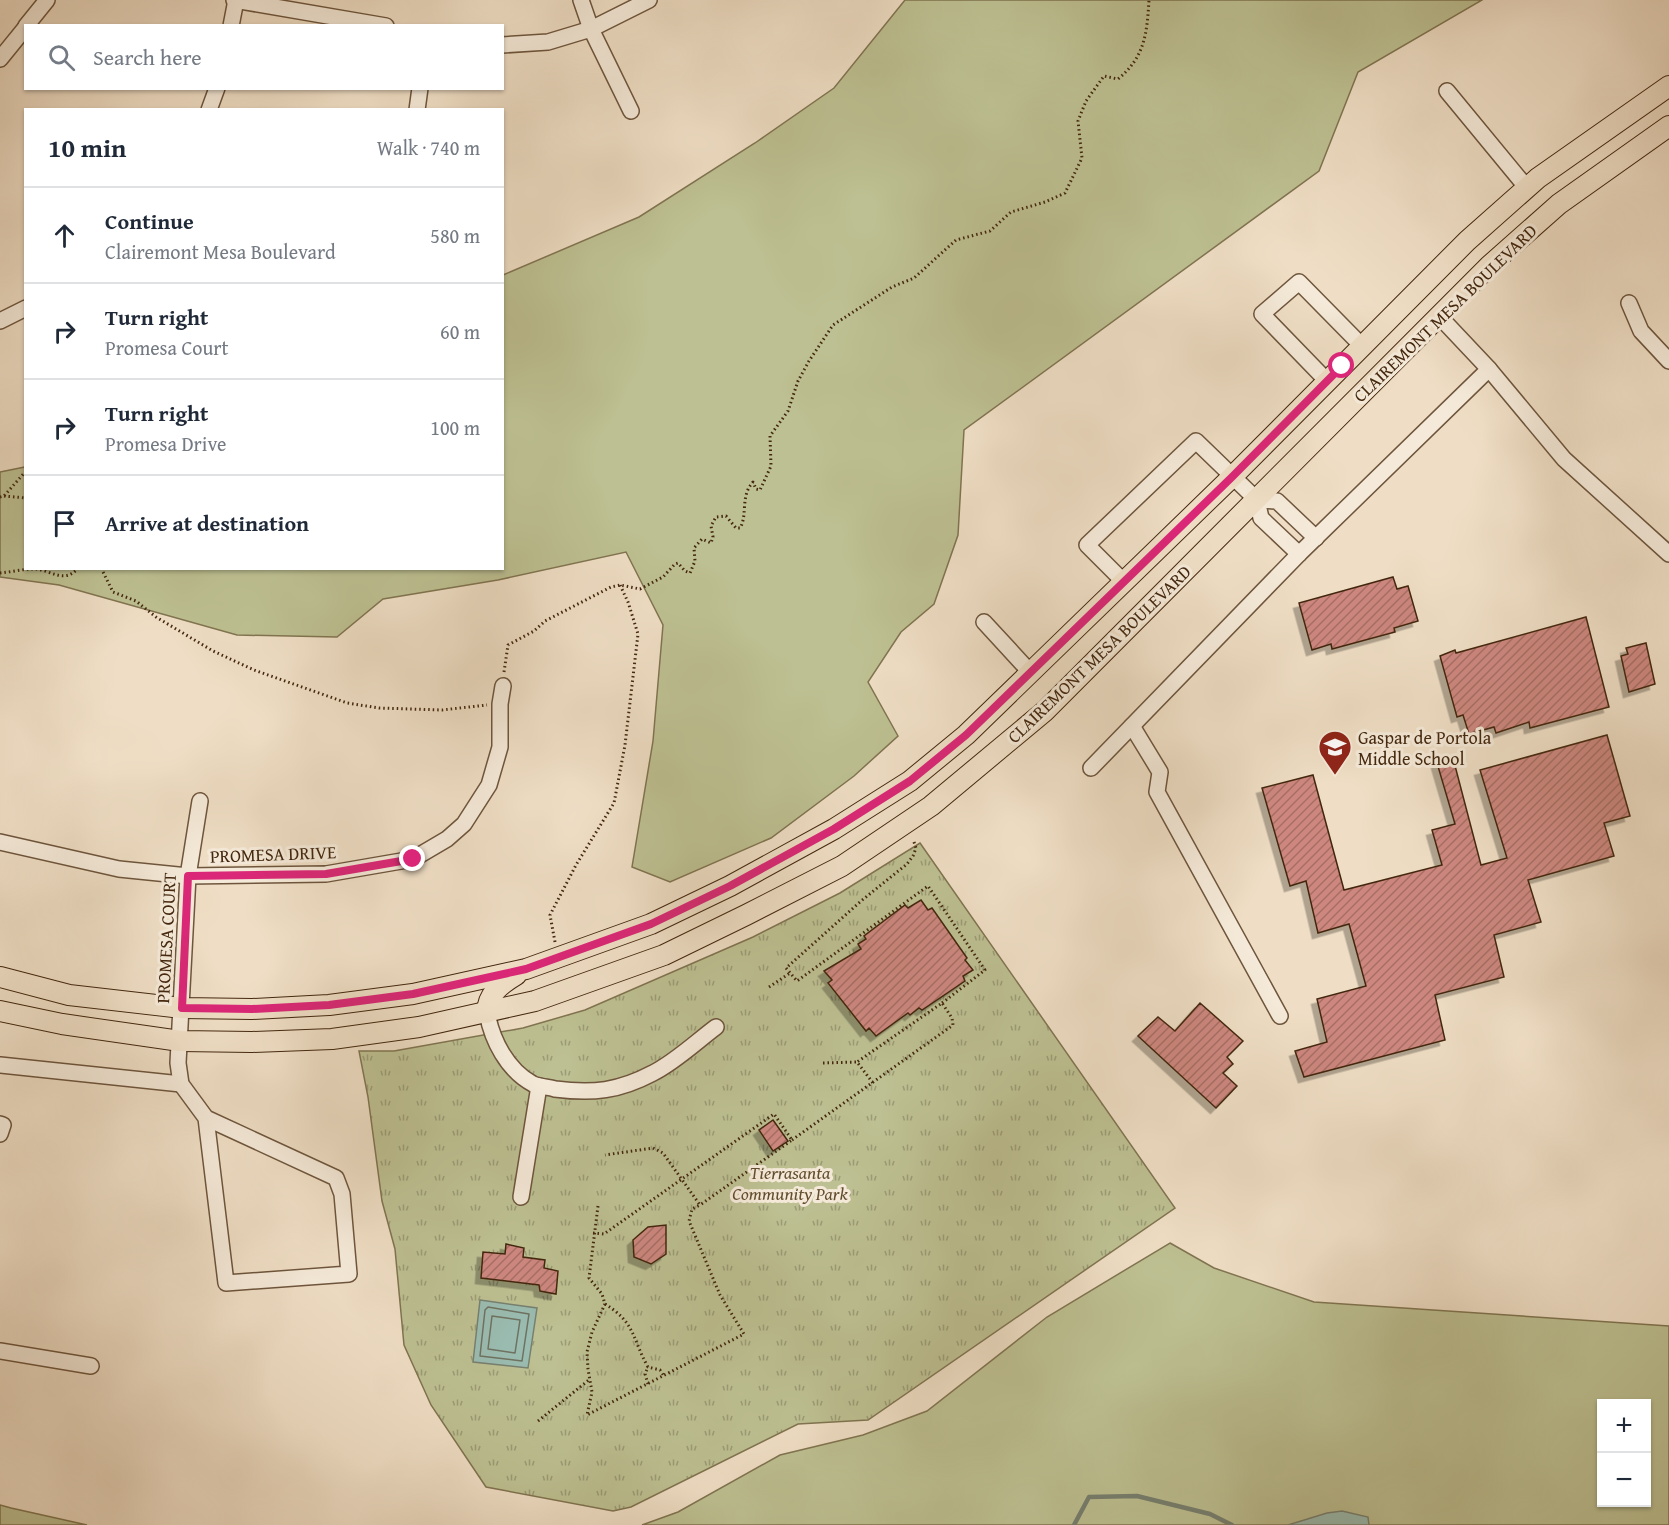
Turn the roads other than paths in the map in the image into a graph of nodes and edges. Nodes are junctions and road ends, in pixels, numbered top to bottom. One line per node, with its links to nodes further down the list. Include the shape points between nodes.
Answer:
1 (47, 0): 5 (street)
2 (235, 0): 6 (street); 7 (street)
3 (580, 0): 9 (street)
4 (649, 0): 9 (street)
5 (28, 24)
6 (231, 24)
7 (375, 24)
8 (24, 28): 11 (street)
9 (591, 29): 10 (street, via 548,42); 18 (street)
10 (504, 45)
11 (0, 58)
12 (1669, 86): 20 (main road, CLAIREMONT MESA BOULEVARD)
13 (216, 90): 16 (street)
14 (420, 90): 17 (street)
15 (1447, 91): 20 (street)
16 (210, 108)
17 (417, 108)
18 (631, 111)
19 (1669, 126): 23 (main road, CLAIREMONT MESA BOULEVARD, via 1559,204)
20 (1527, 188): 25 (main road, CLAIREMONT MESA BOULEVARD, via 1467,241)
21 (1629, 303): 26 (street, via 1641,332)
22 (24, 309): 24 (street)
23 (1439, 316): 27 (street); 30 (main road, CLAIREMONT MESA BOULEVARD)
24 (0, 321)
25 (1362, 346): 28 (main road, CLAIREMONT MESA BOULEVARD); 28 (street, via 1299,282 1262,314)
26 (1669, 361)
27 (1489, 369): 31 (street); 33 (street, via 1564,459)
28 (1327, 381): 29 (main road, CLAIREMONT MESA BOULEVARD)
29 (1232, 477): 30 (street); 34 (main road, CLAIREMONT MESA BOULEVARD); 34 (street, via 1196,441 1087,545)
30 (1257, 500): 31 (street, via 1277,501); 32 (street, via 1261,518); 47 (main road, CLAIREMONT MESA BOULEVARD, via 1045,711 931,806 842,866 664,955 535,1001)
31 (1316, 538): 32 (street)
32 (1299, 554): 38 (street)
33 (1669, 554)
34 (1124, 582): 36 (main road, CLAIREMONT MESA BOULEVARD)
35 (984, 622): 36 (street)
36 (1031, 673): 43 (main road, CLAIREMONT MESA BOULEVARD, via 910,781 834,829 651,924)
37 (503, 686): 42 (street, PROMESA DRIVE, via 500,747 489,785 464,824 447,839 413,859 326,874)
38 (1132, 726): 39 (street); 48 (street, via 1160,772 1157,792)
39 (1091, 768)
40 (200, 801): 42 (street, PROMESA COURT)
41 (0, 842): 42 (street, PROMESA DRIVE, via 119,869)
42 (188, 876): 45 (street, PROMESA COURT)
43 (526, 969): 45 (main road, CLAIREMONT MESA BOULEVARD, via 413,994 329,1005); 47 (main road, via 502,984 487,1003)
44 (0, 977): 45 (main road, CLAIREMONT MESA BOULEVARD, via 69,995)
45 (182, 1008): 50 (street, PROMESA COURT)
46 (0, 1011): 50 (main road, CLAIREMONT MESA BOULEVARD)
47 (487, 1013): 50 (main road, CLAIREMONT MESA BOULEVARD, via 332,1039); 53 (street, via 496,1046 514,1068)
48 (1280, 1016)
49 (716, 1027): 53 (street, via 654,1073 628,1085 601,1092)
50 (180, 1041): 52 (street, PROMESA COURT, via 178,1063)
51 (0, 1065): 52 (street)
52 (182, 1084): 54 (street)
53 (539, 1086): 57 (street)
54 (206, 1118): 54 (street, via 336,1178 342,1194 350,1274 226,1283)
55 (0, 1124): 56 (street)
56 (0, 1134)
57 (521, 1197)
58 (0, 1351): 59 (street)
59 (91, 1366)

